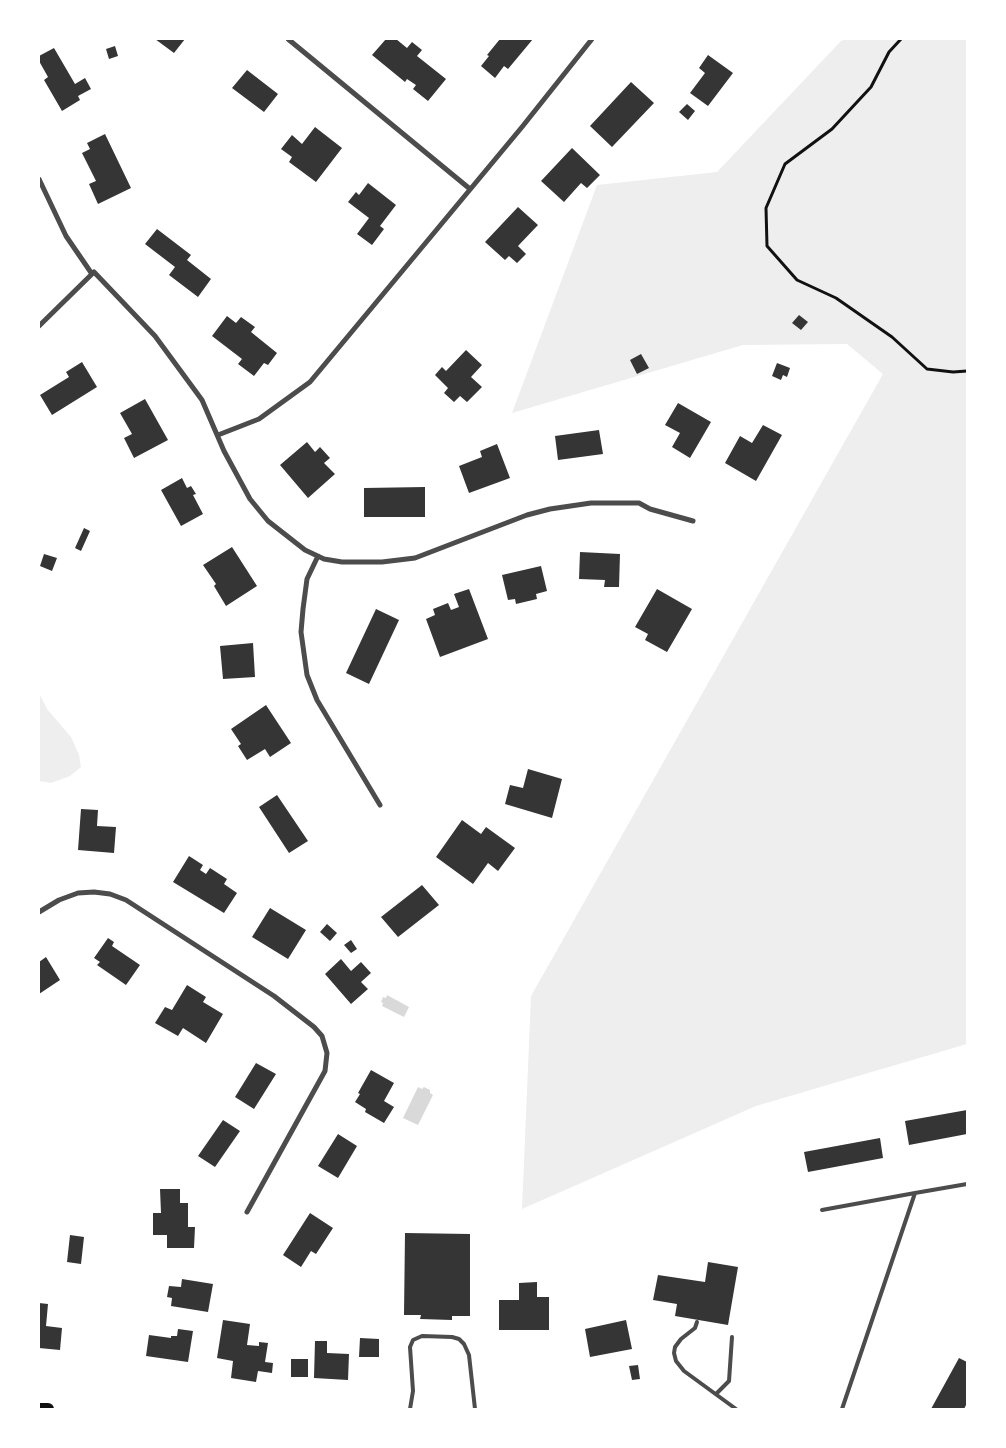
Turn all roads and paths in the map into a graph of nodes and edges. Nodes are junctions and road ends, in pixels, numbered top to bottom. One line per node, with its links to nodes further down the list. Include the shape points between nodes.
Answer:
1 (288, 39): 5 (street)
2 (592, 39): 5 (street)
3 (901, 39): 8 (path, via 888,52 871,87 832,129 785,164 766,208 767,246 797,280 836,298 892,337 927,369)
4 (39, 179): 6 (street, via 66,236)
5 (470, 189): 9 (street, via 310,382 259,419)
6 (92, 274): 7 (street); 9 (street, via 94,272 132,311 171,357 202,400)
7 (39, 326)
8 (967, 371)
9 (218, 435): 11 (street, via 250,499 268,521 305,550)
10 (693, 521): 11 (street, via 639,503 592,503 527,515 415,558 342,562)
11 (318, 556): 12 (street, via 307,579 303,609 301,632 307,675 317,700)
12 (380, 805)
13 (39, 912): 17 (street, via 78,893 110,894 126,900 266,990 322,1036 327,1053 325,1071)
14 (967, 1184): 15 (lane)
15 (914, 1193): 16 (lane); 26 (lane)
16 (822, 1210)
17 (247, 1212)
18 (697, 1322): 20 (lane, via 691,1332 677,1343 674,1357 684,1371)
19 (732, 1337): 20 (lane, via 730,1381)
20 (716, 1394): 25 (lane)
21 (39, 1409): 22 (main road)
22 (48, 1409)
23 (410, 1409): 24 (lane, via 413,1391 410,1347 413,1340 422,1336 452,1337 464,1344 469,1355)
24 (474, 1409)
25 (736, 1409)
26 (842, 1409)

